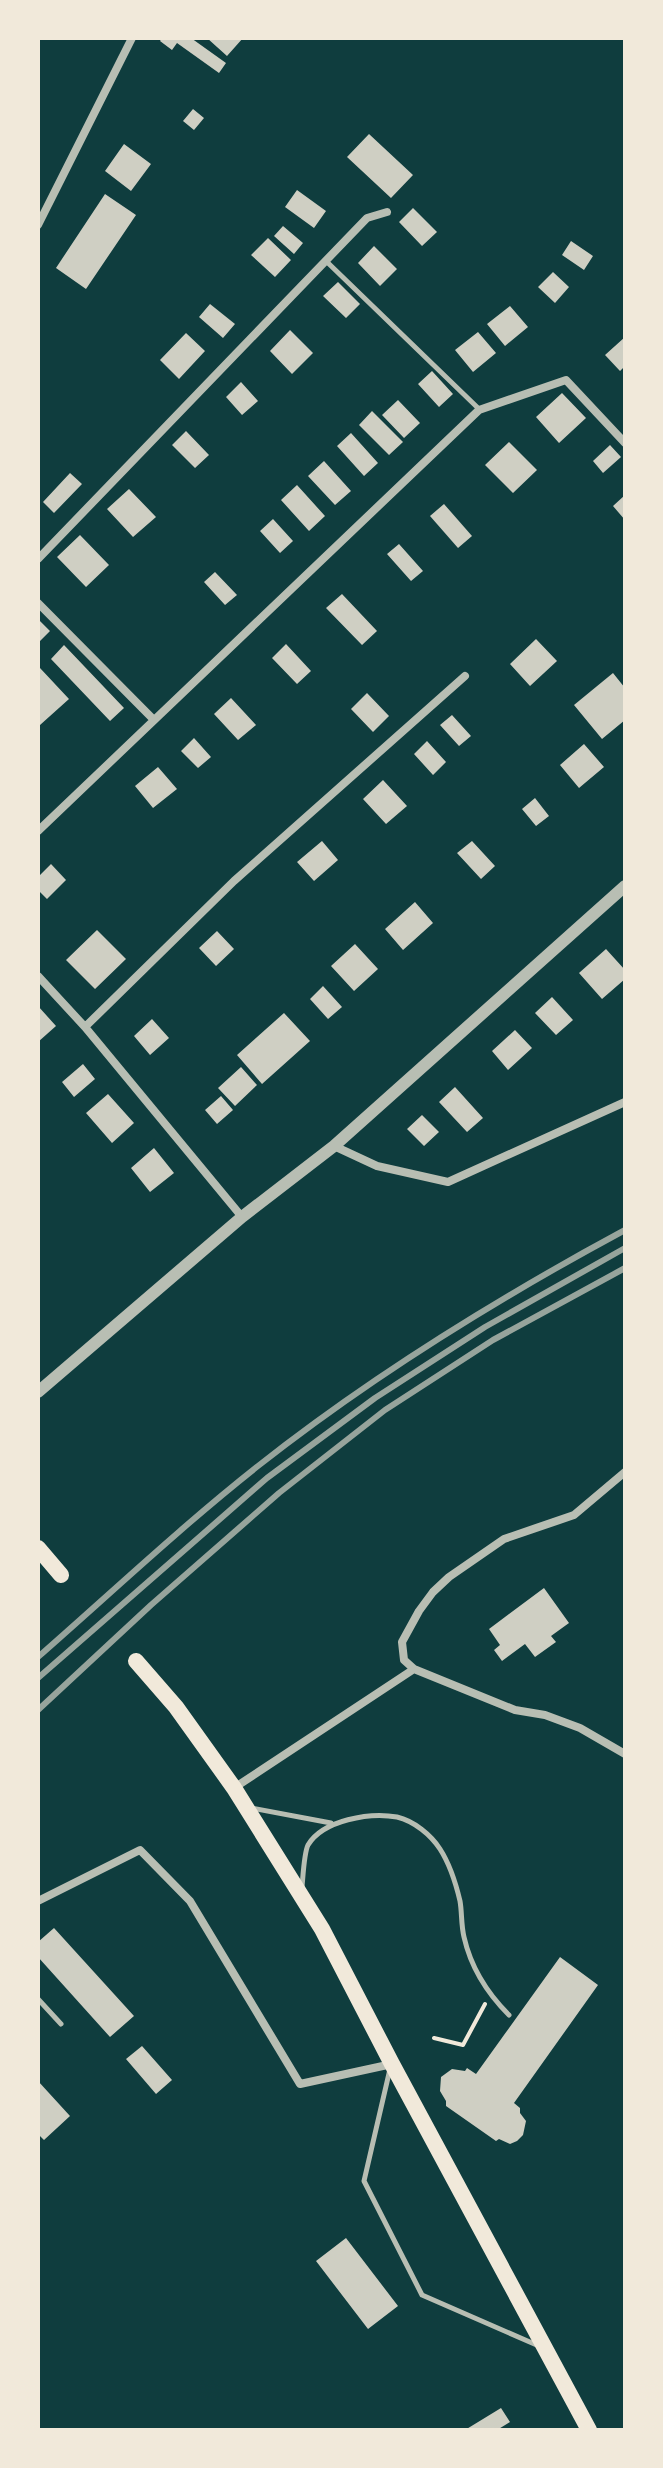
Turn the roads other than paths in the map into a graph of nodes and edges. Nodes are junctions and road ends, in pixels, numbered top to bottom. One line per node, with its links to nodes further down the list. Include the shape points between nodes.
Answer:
1 (132, 38): 3 (street)
2 (387, 212): 4 (street, via 367,218)
3 (38, 225)
4 (326, 261): 5 (lane); 7 (street)
5 (479, 410): 6 (street, via 566,380); 10 (street)
6 (625, 443)
7 (38, 559)
8 (38, 603): 10 (street)
9 (465, 676): 14 (street, via 234,881)
10 (153, 719): 11 (street)
11 (38, 831)
12 (625, 886): 16 (street)
13 (38, 976): 14 (street)
14 (85, 1027): 17 (street)
15 (625, 1102): 16 (street, via 448,1182 377,1166)
16 (334, 1146): 17 (street)
17 (242, 1217): 18 (street)
18 (38, 1392)
19 (625, 1472): 23 (street, via 574,1515 504,1539 441,1584 402,1642 404,1660)
20 (38, 1548): 21 (main road)
21 (61, 1575)
22 (136, 1661): 25 (main road)
23 (414, 1669): 24 (street, via 515,1710 580,1728); 25 (street)
24 (625, 1754)
25 (234, 1788): 26 (main road)
26 (246, 1807): 27 (lane); 28 (main road)
27 (332, 1824): 28 (lane, via 308,1846); 31 (lane, via 398,1817 425,1831 448,1865 472,1962 490,1995)
28 (300, 1895): 33 (main road)
29 (38, 1901): 33 (street, via 140,1850 190,1901 300,2084)
30 (38, 1999): 32 (lane)
31 (509, 2015)
32 (61, 2024)
33 (392, 2064): 34 (main road); 34 (lane, via 364,2181 422,2295)
34 (545, 2349): 35 (main road)
35 (589, 2430)

